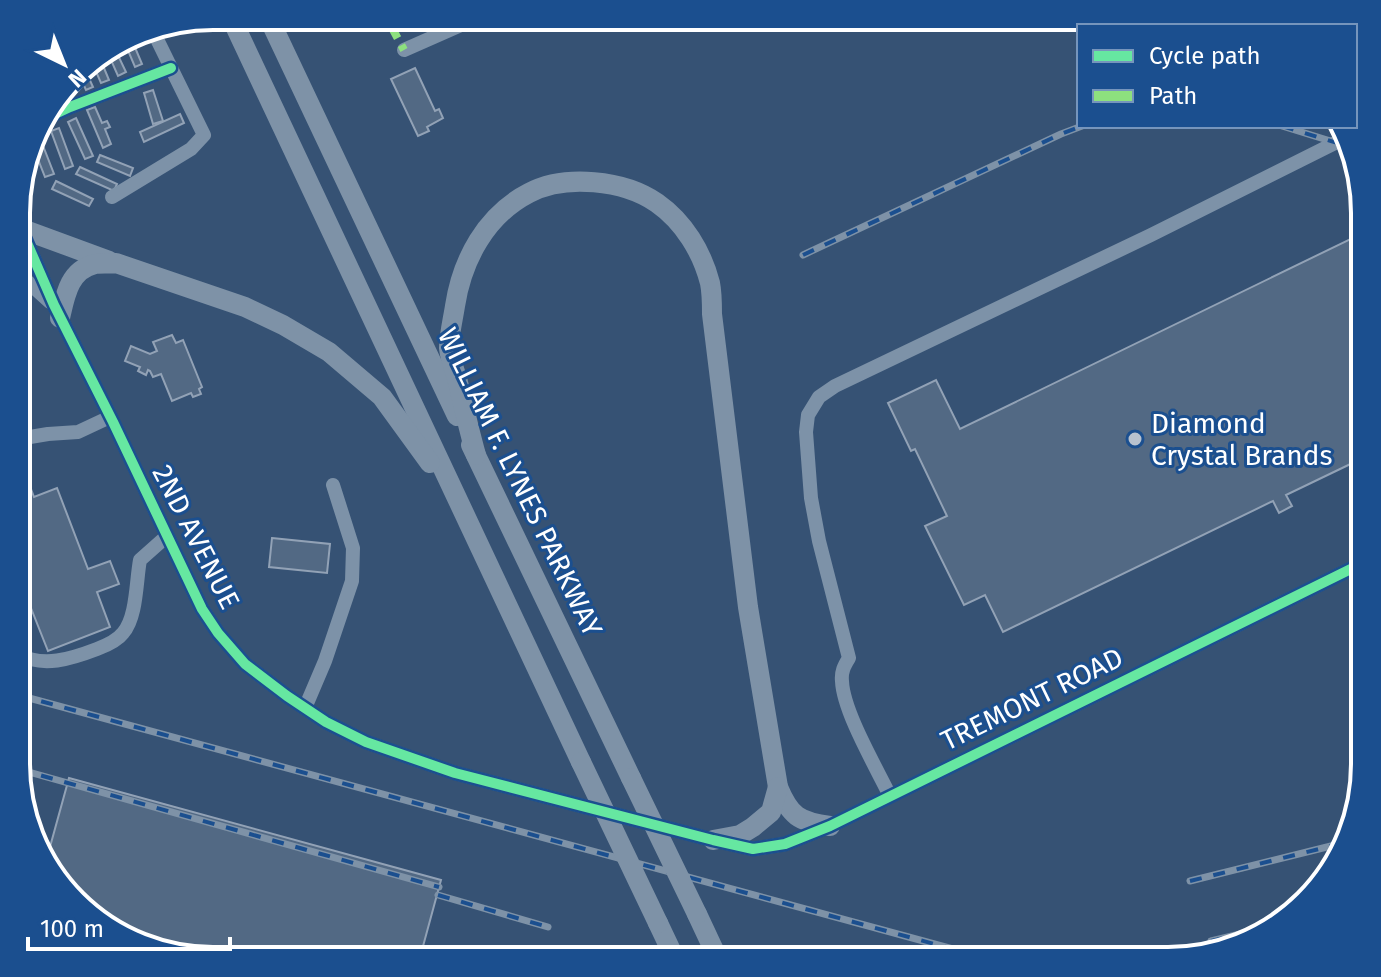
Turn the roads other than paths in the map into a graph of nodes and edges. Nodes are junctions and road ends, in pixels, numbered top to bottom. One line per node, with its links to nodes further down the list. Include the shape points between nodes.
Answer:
1 (237, 30): 19 (highway)
2 (274, 30): 17 (highway, WILLIAM F. LYNES PARKWAY)
3 (449, 30): 5 (street)
4 (157, 39): 6 (street)
5 (404, 50)
6 (171, 68): 7 (street); 9 (street, via 204,135 191,149)
7 (62, 111)
8 (1336, 142): 25 (street, via 819,397 808,415 806,432 811,498 849,658 841,678 847,707)
9 (112, 197)
10 (30, 230): 12 (highway)
11 (30, 251): 14 (street, 2ND AVENUE)
12 (116, 263): 14 (highway, via 83,270); 19 (highway, via 245,307 329,352 382,397)
13 (30, 285): 14 (street)
14 (57, 311): 15 (street, 2ND AVENUE)
15 (110, 417): 16 (street, via 78,432); 20 (street, 2ND AVENUE)
16 (30, 437)
17 (476, 455): 24 (highway, via 449,348 468,257 486,228 530,191 565,181 597,182 655,202 690,237 711,286 748,607); 29 (highway, WILLIAM F. LYNES PARKWAY, bridge)
18 (333, 485): 23 (street, via 353,548 352,581)
19 (454, 492): 28 (highway, bridge)
20 (167, 536): 22 (street, via 140,560 132,617 123,634 72,659); 23 (street, 2ND AVENUE, via 218,633 245,664)
21 (1351, 569): 25 (street, TREMONT ROAD)
22 (30, 659)
23 (305, 708): 27 (street, 2ND AVENUE, via 366,742 455,773)
24 (778, 787): 26 (highway, via 786,806 798,816); 27 (highway, via 771,812 753,827)
25 (890, 796): 26 (street, TREMONT ROAD)
26 (830, 826): 27 (street, TREMONT ROAD, via 785,844 753,849)
27 (713, 840)
28 (669, 947)
29 (712, 947)

